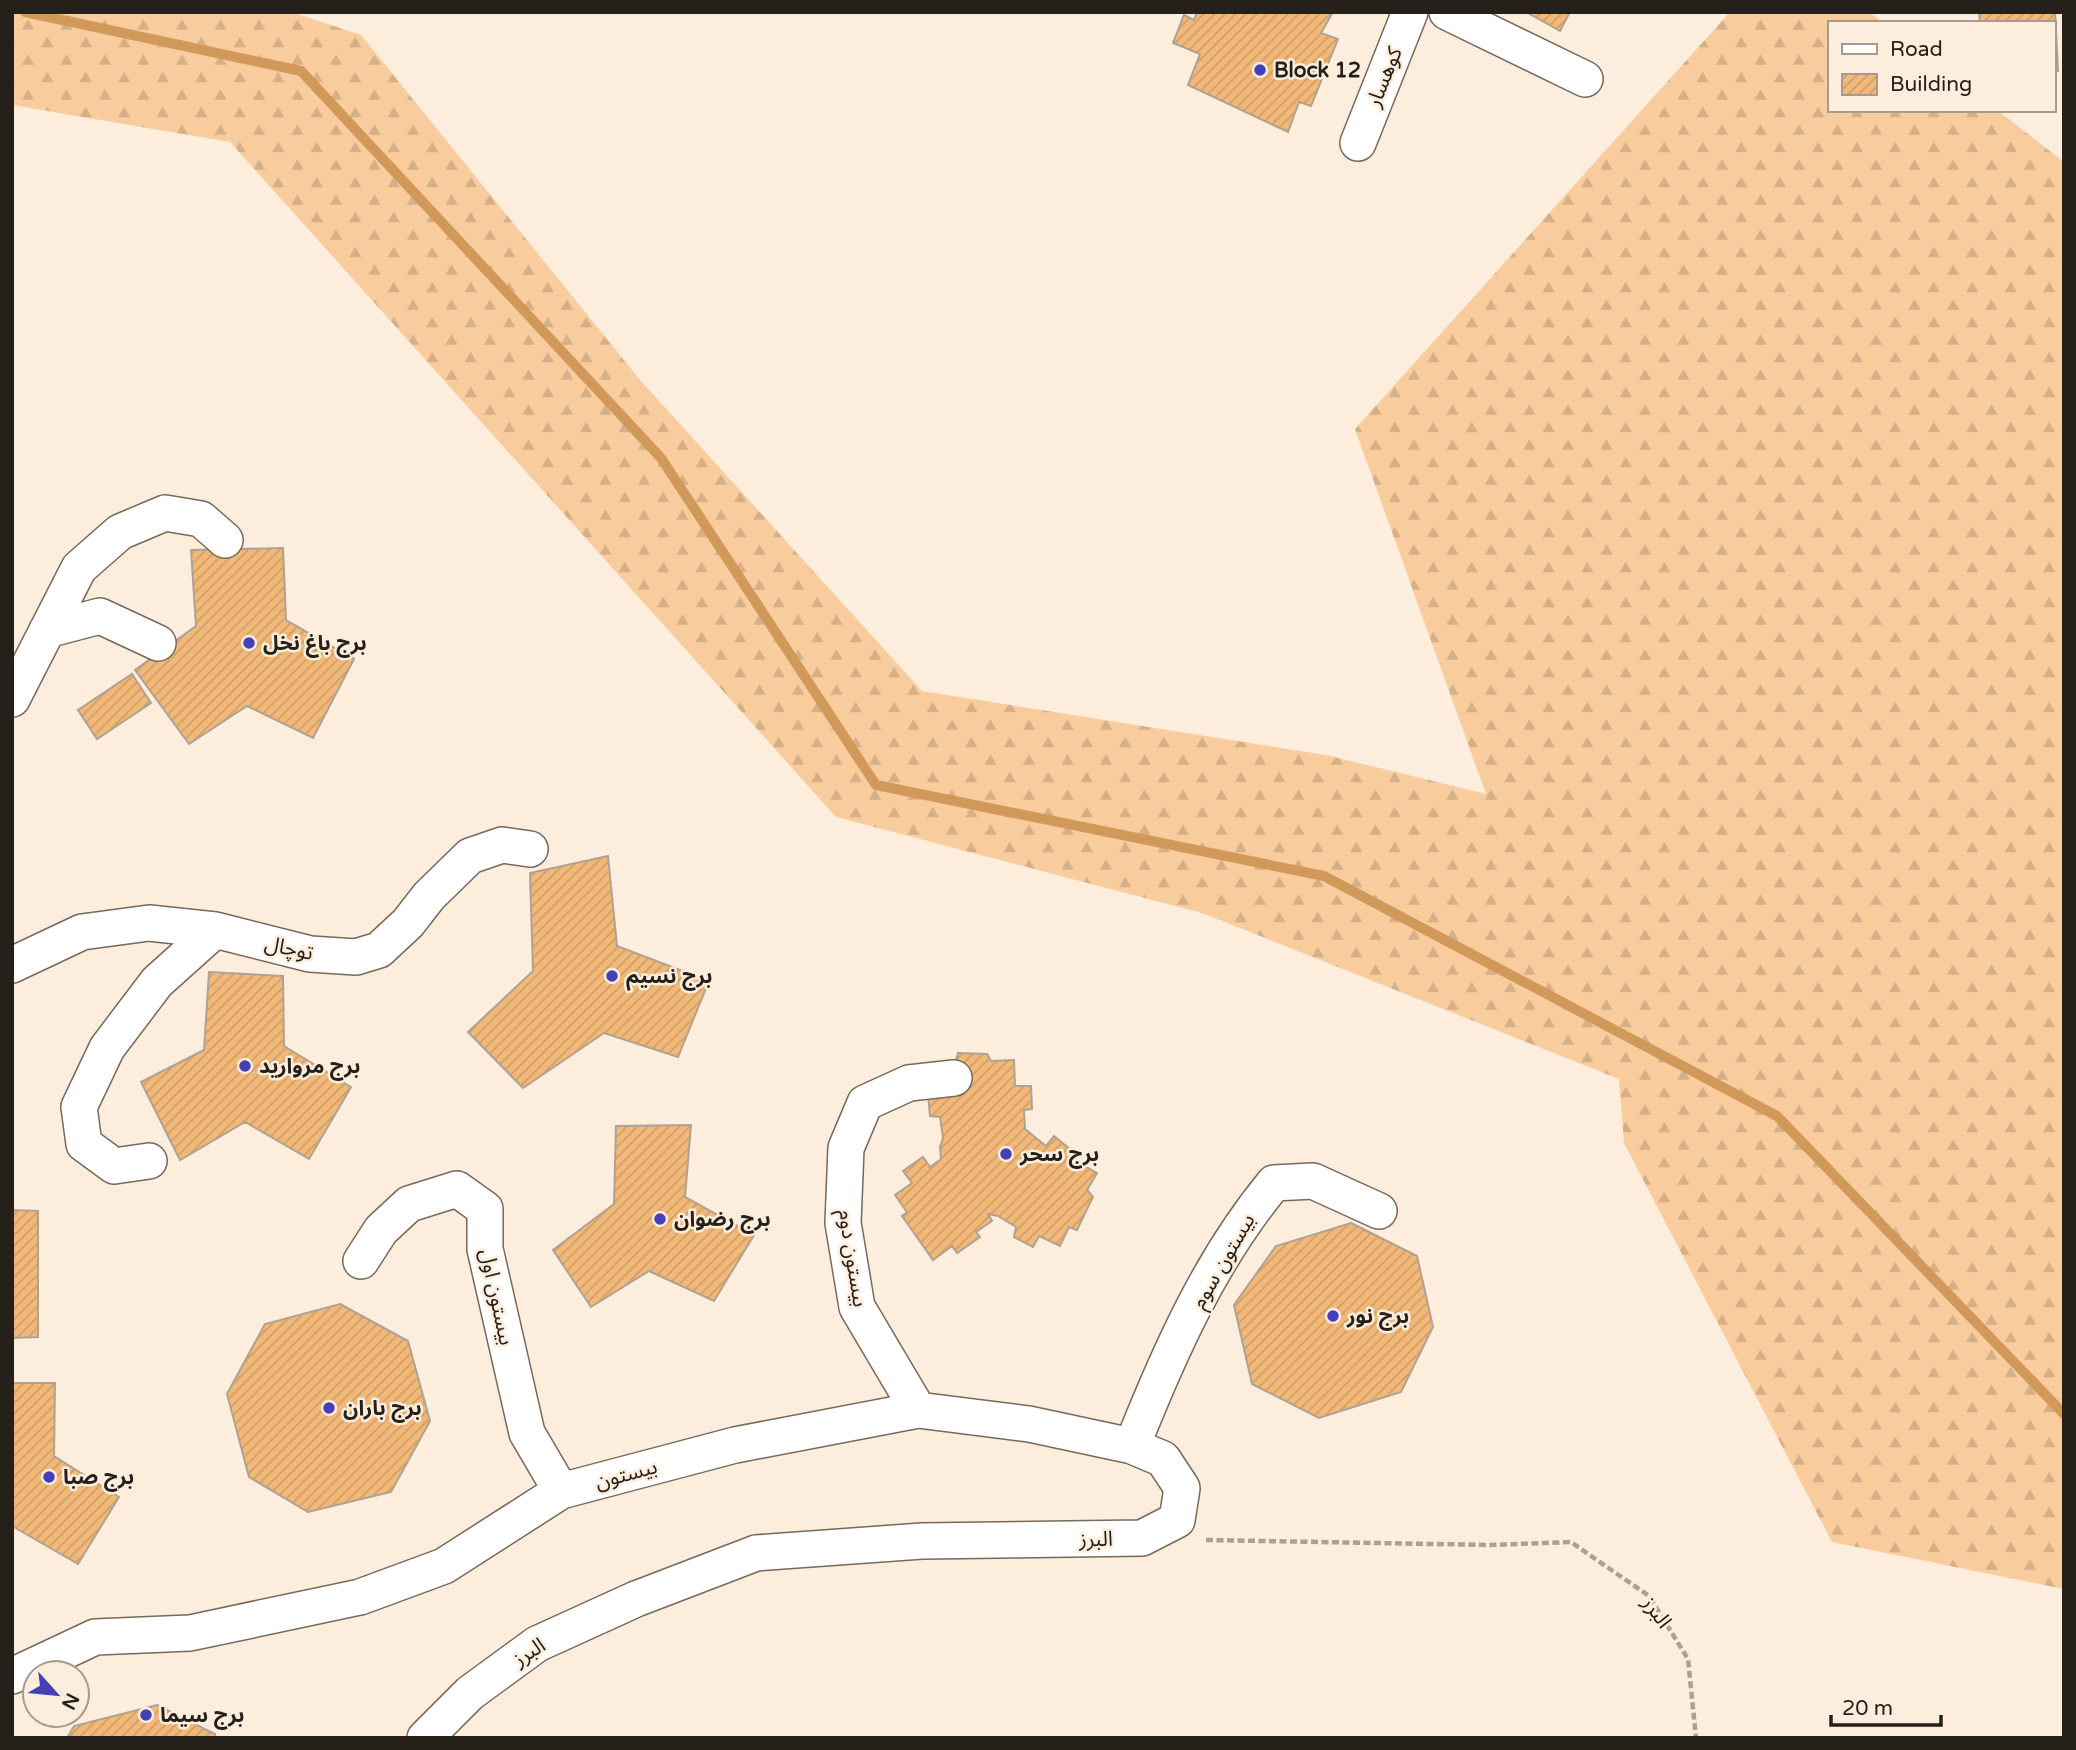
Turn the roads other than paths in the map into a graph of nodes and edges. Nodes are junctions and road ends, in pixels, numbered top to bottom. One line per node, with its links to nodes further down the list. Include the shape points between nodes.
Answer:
1 (1410, 12): 4 (street, کوهسار)
2 (1447, 12): 3 (street)
3 (1585, 79)
4 (1358, 142)
5 (225, 540): 6 (street, via 201,519 165,513 120,533 79,568)
6 (47, 630): 7 (street, via 100,616); 8 (street)
7 (158, 643)
8 (12, 699)
9 (530, 849): 10 (street, توچال, via 502,845 470,856 379,950 356,957 310,954)
10 (215, 930): 11 (street, توچال, via 149,923 82,932); 13 (street, via 157,982 107,1048 79,1107 84,1144 114,1166)
11 (12, 965)
12 (954, 1078): 16 (street, بیستون دوم, via 909,1083 865,1103 846,1148 843,1223 857,1307)
13 (149, 1161)
14 (1379, 1211): 17 (street, بیستون سوم, via 1313,1181 1274,1183 1221,1256 1158,1380)
15 (361, 1261): 18 (street, بیستون اول, via 381,1230 410,1204 457,1189 485,1209 485,1249 527,1433)
16 (918, 1410): 17 (street, بیستون, via 1029,1424); 18 (street, بیستون, via 735,1445)
17 (1132, 1446): 19 (street, بیستون, via 1163,1459 1182,1488 1177,1520)
18 (561, 1491): 20 (street, بیستون, via 444,1566 360,1597 190,1633 94,1637)
19 (1142, 1538): 21 (street, البرز, via 922,1541 756,1553 636,1599 537,1644 470,1693)
20 (12, 1676)
21 (425, 1738)

